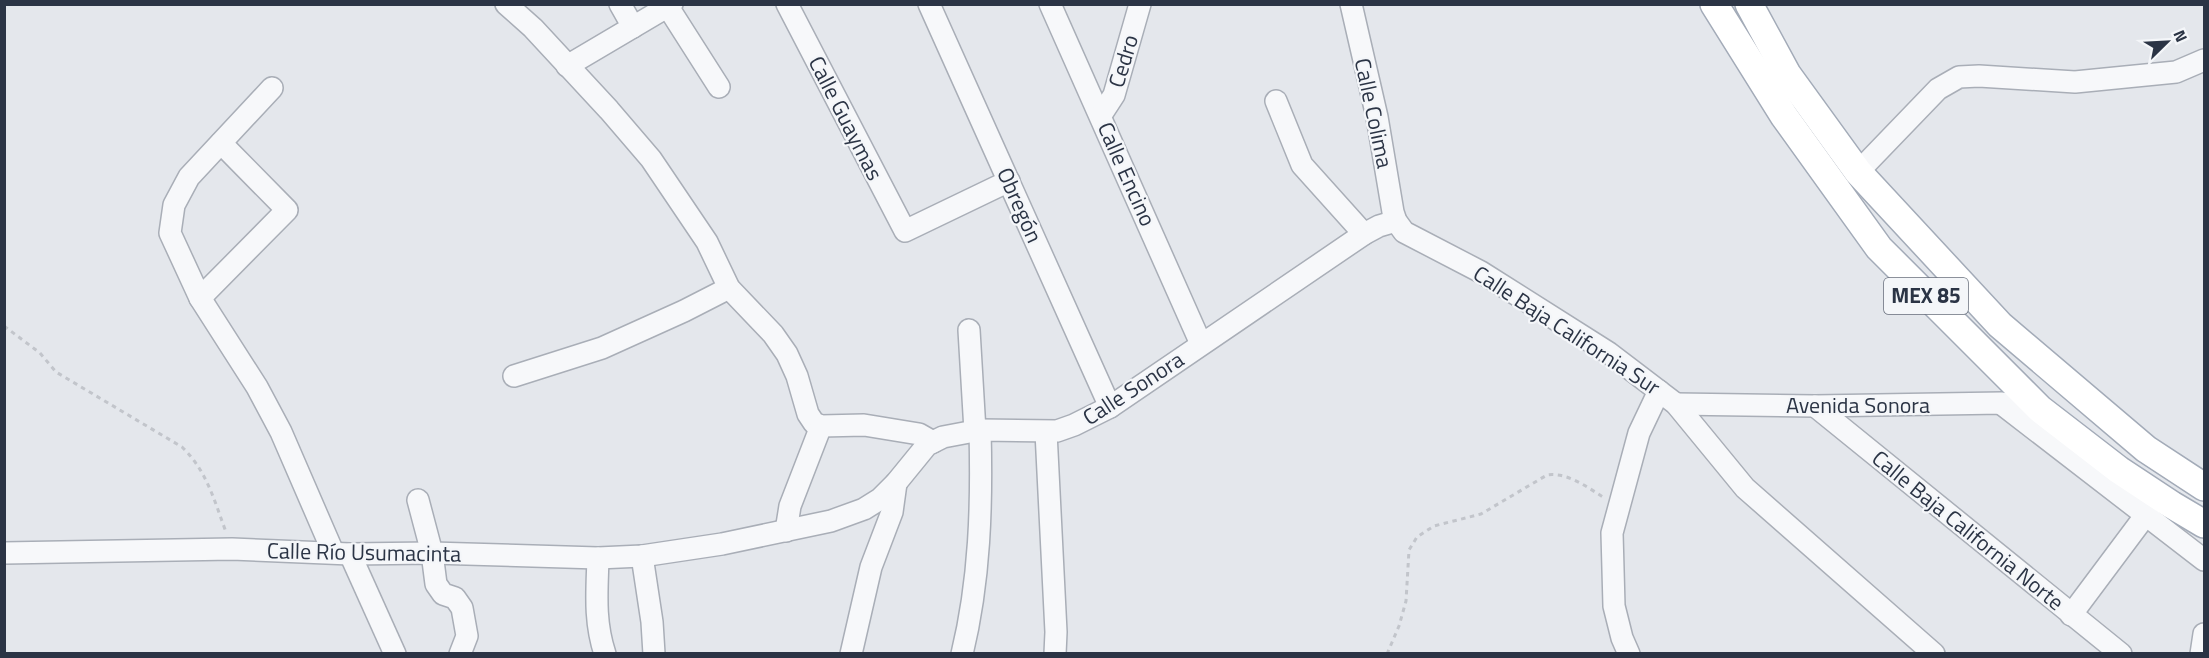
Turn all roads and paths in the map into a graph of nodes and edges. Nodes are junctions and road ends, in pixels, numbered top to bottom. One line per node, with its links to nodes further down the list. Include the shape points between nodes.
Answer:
1 (506, 4): 13 (street)
2 (620, 4): 11 (street)
3 (788, 4): 20 (street, Calle Guaymas, via 905,231)
4 (929, 4): 20 (street, Obregón)
5 (1050, 4): 17 (street, Calle Encino)
6 (1140, 4): 17 (street, Cedro, via 1114,94)
7 (1351, 4): 21 (street, Calle Colima)
8 (1714, 4): 34 (main road, MEX 85, via 1784,116 1879,248)
9 (1749, 4): 19 (main road, MEX 85, via 1787,74)
10 (670, 6): 11 (street); 14 (street)
11 (633, 27): 13 (street)
12 (2205, 60): 19 (street, via 2176,72 2075,82 1959,77 1938,89)
13 (567, 66): 23 (street, via 651,159 707,242)
14 (719, 87)
15 (272, 88): 18 (street)
16 (1276, 100): 22 (street, via 1302,165)
17 (1101, 115): 27 (street, Calle Encino)
18 (221, 143): 24 (street, via 189,177 174,205 171,224 170,233); 24 (street, via 287,210)
19 (1858, 172): 40 (main road, MEX 85, via 2000,324 2146,449)
20 (1009, 181): 32 (street, Obregón)
21 (1396, 221): 22 (street, Calle Sonora); 29 (street, Calle Baja California Sur, via 1404,232 1481,272 1609,353)
22 (1364, 234): 27 (street, Calle Sonora)
23 (729, 288): 28 (street, via 602,348); 35 (street, via 787,354 808,414)
24 (200, 298): 49 (street, via 256,387)
25 (4, 326): 47 (path, via 40,353 56,372 182,447 196,460 207,479)
26 (969, 330): 36 (street)
27 (1201, 344): 32 (street, Calle Sonora)
28 (514, 376)
29 (1659, 391): 31 (street, Calle Baja California Sur); 42 (street, via 1638,433)
30 (2002, 403): 33 (street, Avenida Sonora); 34 (street, Avenida Sonora); 43 (street)
31 (1676, 404): 33 (street, Avenida Sonora); 65 (street, Calle Baja California Sur, via 1745,488)
32 (1110, 406): 37 (street, Calle Sonora, via 1074,426)
33 (1815, 406): 54 (street, Calle Baja California Norte)
34 (2040, 409): 44 (main road, MEX 85, via 2119,470)
35 (817, 424): 38 (street, via 864,425 919,434); 45 (street, via 790,506)
36 (977, 431): 37 (street, Calle Sonora); 38 (street, Calle Sonora); 61 (street, via 982,504 976,574)
37 (1046, 432): 62 (street)
38 (933, 442): 39 (street, Calle Sonora)
39 (896, 483): 45 (street, Calle Sonora, via 864,509); 60 (street, via 892,512 871,567)
40 (2205, 487)
41 (418, 500): 50 (street)
42 (1620, 507): 63 (path, via 1557,473 1481,514 1434,526 1417,537 1409,550 1406,601); 64 (street, via 1612,533 1614,606)
43 (2145, 516): 53 (street); 54 (street)
44 (2205, 524)
45 (786, 531): 46 (street, Calle Sonora)
46 (722, 544): 51 (street, Calle Río Usumacinta)
47 (232, 549): 48 (street, Calle Río Usumacinta); 49 (street, Calle Río Usumacinta)
48 (4, 553)
49 (342, 553): 50 (street, Calle Río Usumacinta); 56 (street)
50 (432, 553): 52 (street, Calle Río Usumacinta); 57 (street, via 436,584 462,608 467,636)
51 (642, 556): 52 (street, Calle Río Usumacinta); 59 (street)
52 (598, 558): 58 (street, via 596,607 598,634)
53 (2205, 560)
54 (2071, 615): 66 (street, Calle Baja California Norte)
55 (2205, 634): 67 (street)
56 (395, 654)
57 (460, 654)
58 (605, 654)
59 (654, 654)
60 (851, 654)
61 (962, 654)
62 (1055, 654)
63 (1387, 654)
64 (1629, 654)
65 (1934, 654)
66 (2121, 654)
67 (2201, 654)

